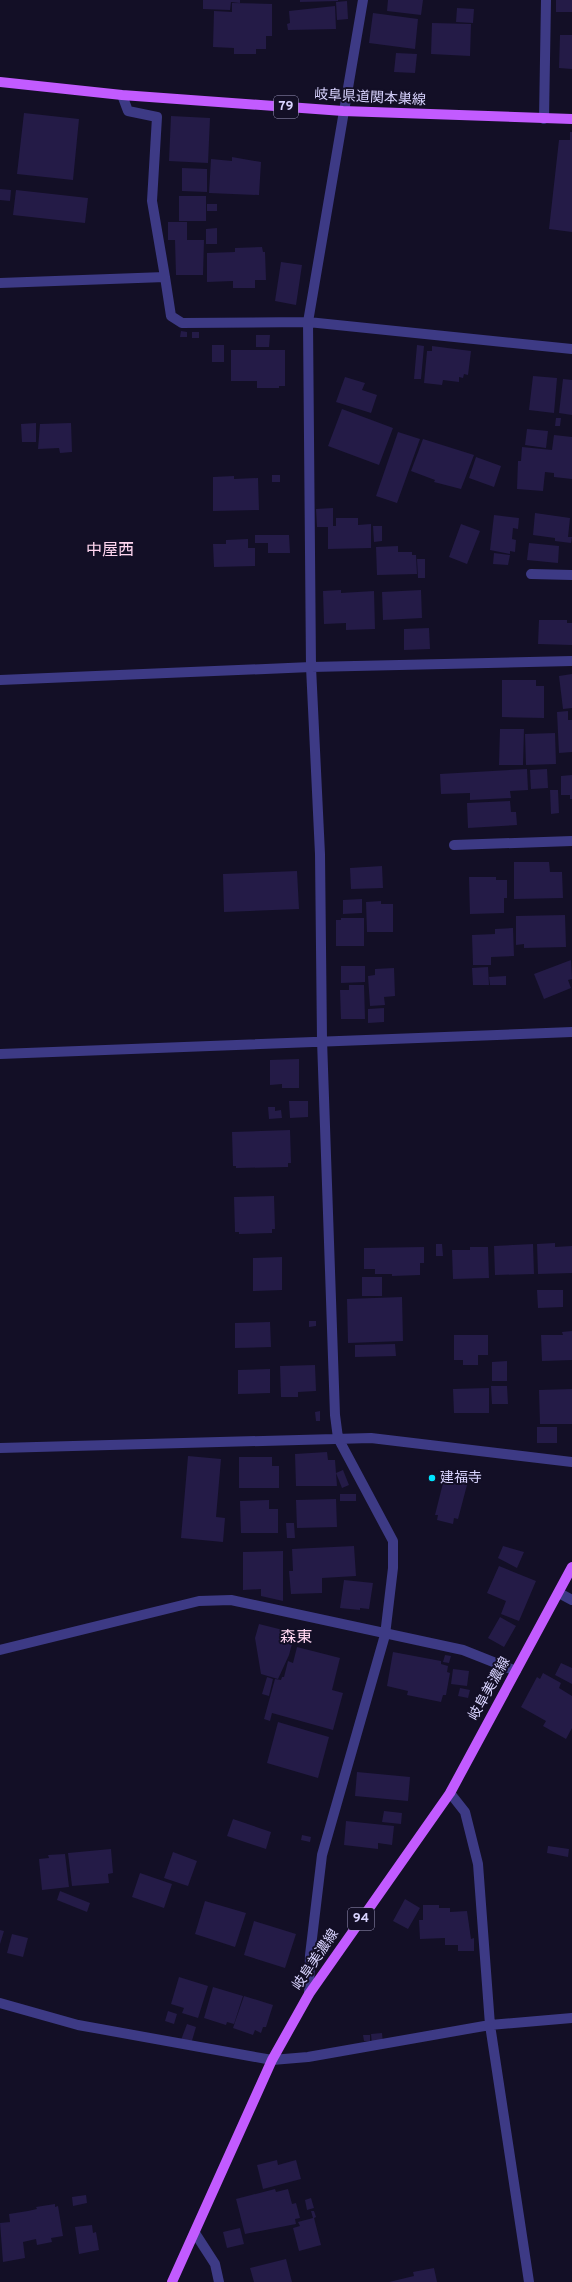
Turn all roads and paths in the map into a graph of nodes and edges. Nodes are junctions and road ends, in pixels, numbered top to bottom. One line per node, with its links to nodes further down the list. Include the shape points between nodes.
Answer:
1 (363, 0): 5 (street)
2 (546, 0): 6 (street)
3 (0, 82): 4 (main road, 岐阜県道関本巣線 / 79)
4 (122, 95): 5 (main road, 岐阜県道関本巣線 / 79); 8 (street, via 128,111 157,117 152,200)
5 (343, 111): 6 (main road, 岐阜県道関本巣線 / 79); 10 (street)
6 (544, 119): 7 (main road, 岐阜県道関本巣線 / 79)
7 (572, 119)
8 (165, 277): 9 (street); 10 (street, via 171,316 182,323)
9 (0, 283)
10 (308, 322): 11 (street); 15 (street)
11 (572, 349)
12 (531, 574): 13 (street)
13 (572, 575)
14 (572, 661): 15 (street)
15 (311, 667): 16 (street); 20 (street, via 320,854)
16 (0, 680)
17 (572, 841): 18 (street)
18 (454, 845)
19 (572, 1032): 20 (street)
20 (322, 1040): 21 (street); 22 (street, via 335,1414)
21 (0, 1054)
22 (338, 1438): 23 (street); 24 (street, via 370,1438); 28 (street, via 392,1541 394,1568)
23 (0, 1448)
24 (572, 1462)
25 (572, 1567): 26 (main road, 岐阜美濃線 / 94)
26 (559, 1592): 27 (street); 30 (main road, 岐阜美濃線 / 94)
27 (572, 1600)
28 (385, 1635): 29 (street, via 230,1600 199,1601); 30 (street, via 464,1650); 32 (street, via 322,1855 310,1955)
29 (0, 1650)
30 (516, 1671): 31 (main road, 岐阜美濃線 / 94)
31 (450, 1792): 32 (main road, 岐阜美濃線 / 94); 35 (street, via 465,1812 478,1864)
32 (309, 1994): 36 (main road, 岐阜美濃線 / 94)
33 (0, 2003): 36 (street, via 78,2025)
34 (572, 2018): 35 (street)
35 (490, 2026): 36 (street, via 308,2057); 40 (street)
36 (272, 2060): 37 (main road, 岐阜美濃線 / 94)
37 (195, 2233): 38 (main road, 岐阜美濃線 / 94); 39 (street, via 215,2264)
38 (172, 2282)
39 (219, 2282)
40 (529, 2282)

